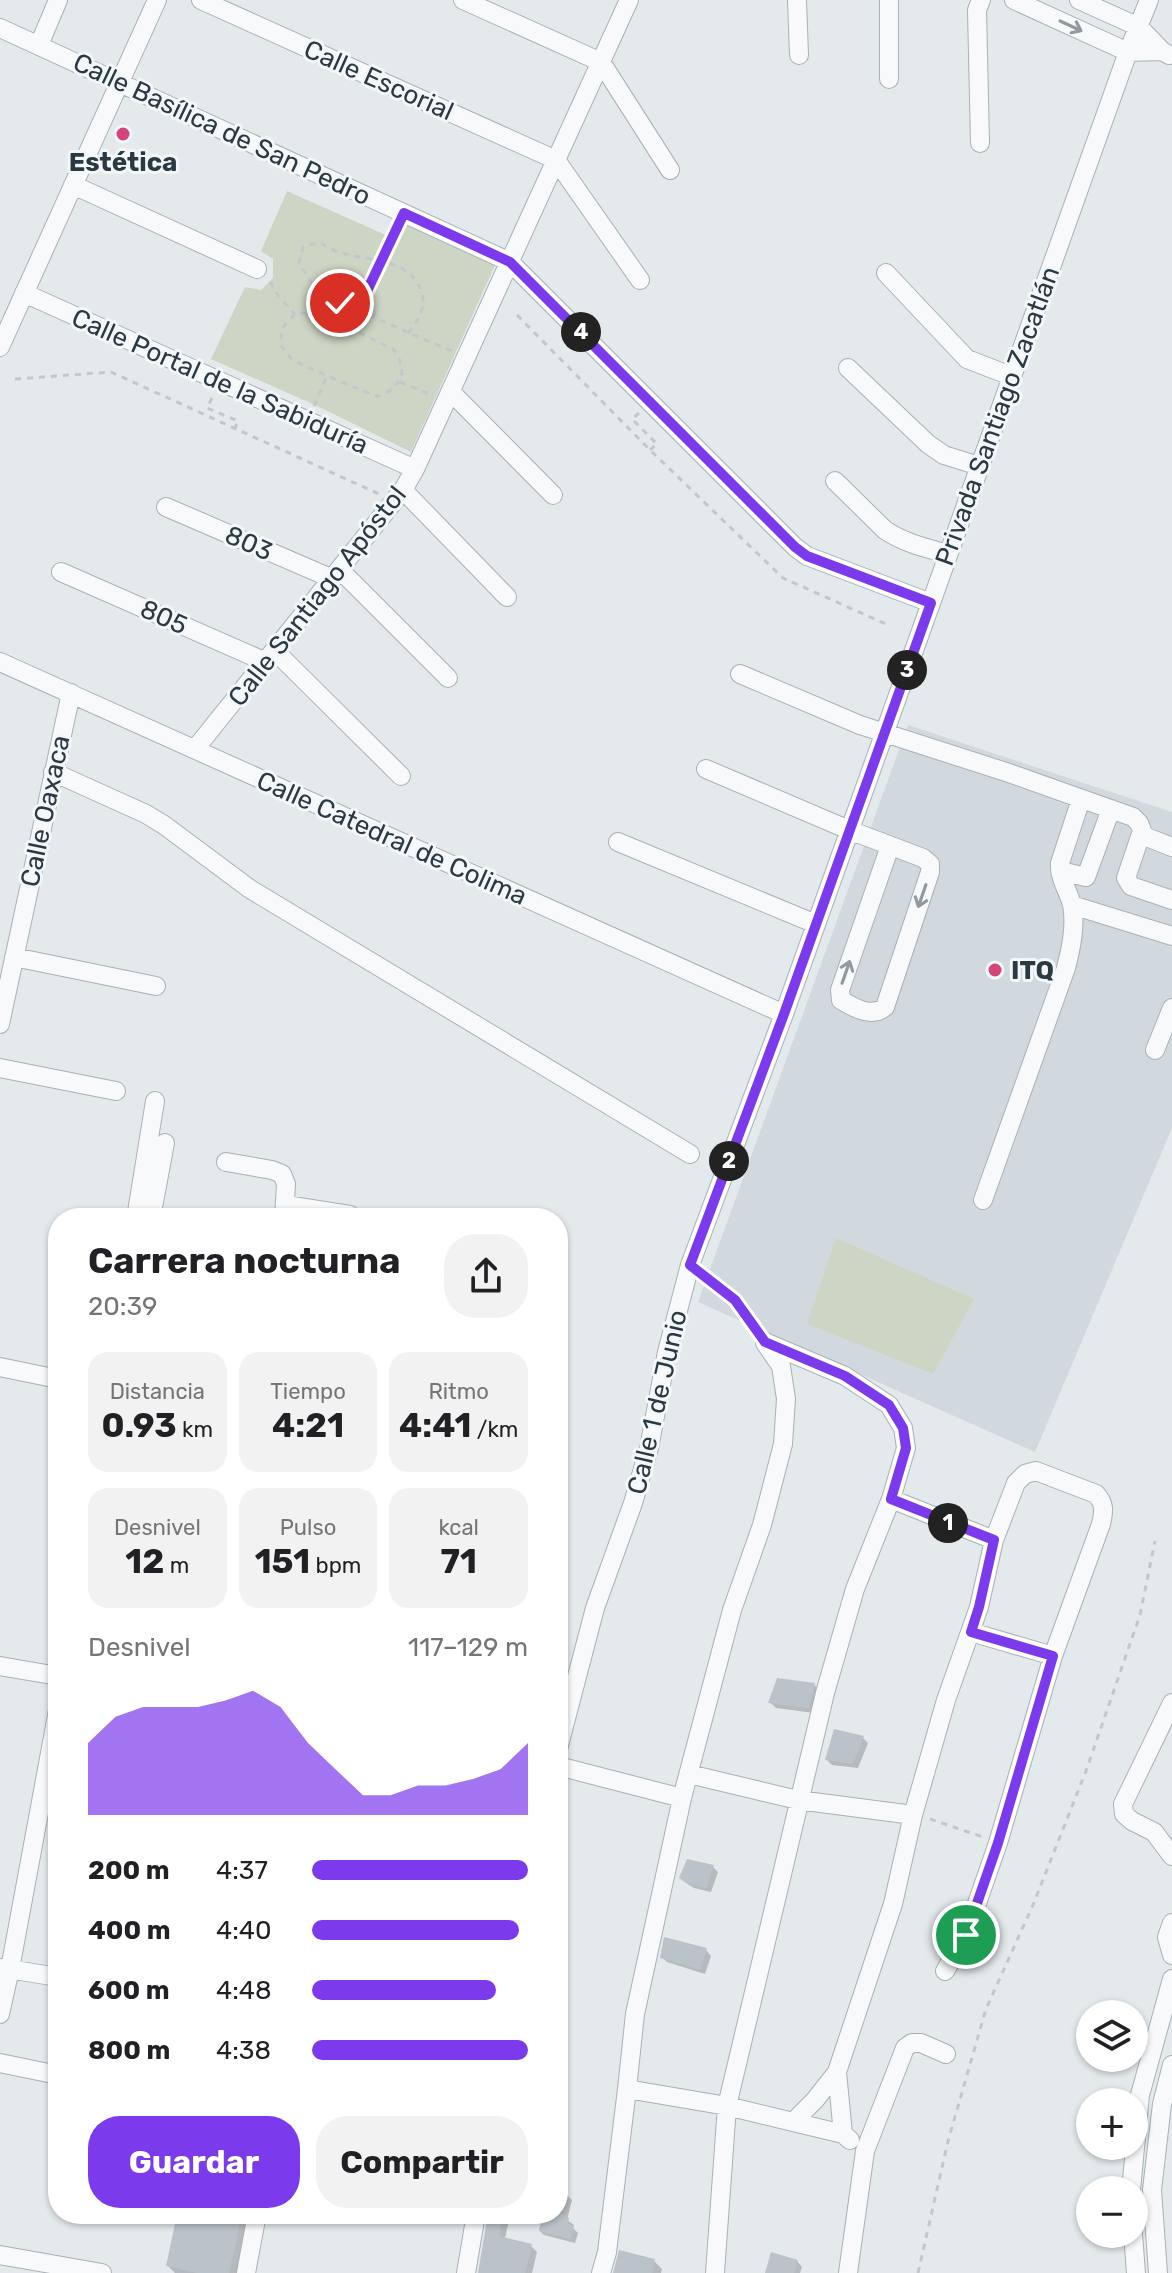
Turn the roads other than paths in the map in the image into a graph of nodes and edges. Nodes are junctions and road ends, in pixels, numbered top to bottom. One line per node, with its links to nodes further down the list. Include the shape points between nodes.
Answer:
1 (58, 0): 14 (street)
2 (157, 0): 20 (street)
3 (201, 0): 22 (street, Calle Escorial)
4 (463, 0): 18 (street)
5 (629, 0): 18 (street, Calle Santiago Apóstol)
6 (797, 0): 17 (street)
7 (889, 0): 19 (street)
8 (981, 0): 21 (street)
9 (1014, 0): 15 (street, one-way to 15)
10 (1079, 0): 12 (street)
11 (1149, 0): 12 (street, Privada Santiago Zacatlán)
12 (1139, 27): 15 (street, Privada Santiago Zacatlán); 16 (street)
13 (2, 35): 14 (street, Calle Basílica de San Pedro)
14 (39, 45): 20 (street, Calle Basílica de San Pedro)
15 (1128, 52): 16 (street); 32 (street, Privada Santiago Zacatlán)
16 (1167, 54)
17 (799, 55)
18 (601, 62): 22 (street, Calle Santiago Apóstol); 23 (street)
19 (889, 79)
20 (119, 82): 24 (street); 25 (street, Calle Basílica de San Pedro)
21 (980, 143)
22 (556, 160): 25 (street, Calle Santiago Apóstol); 28 (street)
23 (670, 170)
24 (73, 185): 26 (street); 29 (street)
25 (510, 262): 33 (street, Calle Santiago Apóstol); 44 (street, Calle Basílica de San Pedro, via 795,547)
26 (257, 269)
27 (886, 273): 32 (street, via 967,359)
28 (640, 280)
29 (24, 293): 30 (street); 35 (street, Calle Portal de la Sabiduría)
30 (0, 347)
31 (848, 368): 34 (street, via 928,444)
32 (1011, 376): 34 (street, Privada Santiago Zacatlán)
33 (448, 397): 35 (street, Calle Santiago Apóstol); 38 (street)
34 (979, 466): 40 (street, Privada Santiago Zacatlán)
35 (415, 469): 37 (street, Calle Santiago Apóstol)
36 (835, 481): 40 (street, via 894,536)
37 (398, 495): 42 (street, Calle Santiago Apóstol); 43 (street)
38 (553, 495)
39 (166, 507): 42 (street, 803)
40 (948, 554): 44 (street, Privada Santiago Zacatlán)
41 (61, 572): 45 (street, 805)
42 (336, 575): 45 (street, Calle Santiago Apóstol); 48 (street)
43 (507, 597)
44 (931, 603): 50 (street, Privada Santiago Zacatlán)
45 (270, 657): 51 (street, Calle Santiago Apóstol); 54 (street)
46 (0, 662): 49 (street, Calle Catedral de Colima)
47 (740, 674): 50 (street)
48 (448, 678)
49 (71, 693): 51 (street, Calle Catedral de Colima); 53 (street, Calle Oaxaca)
50 (884, 734): 55 (street); 57 (street, Privada Santiago Zacatlán)
51 (195, 749): 70 (street, Calle Catedral de Colima)
52 (706, 769): 57 (street)
53 (53, 772): 67 (street, Calle Oaxaca); 77 (street, via 155,820 250,889)
54 (401, 776)
55 (1081, 799): 56 (street); 62 (street)
56 (1111, 809): 58 (street, via 1133,817); 62 (street, via 1086,877)
57 (849, 830): 60 (street); 65 (street, Privada Santiago Zacatlán)
58 (1142, 831): 61 (street); 63 (street, via 1127,883)
59 (618, 842): 65 (street)
60 (890, 846): 60 (street, one-way to 60, via 923,858 930,872 885,1007 871,1013 841,1000 840,990)
61 (1172, 847)
62 (1060, 869): 64 (street)
63 (1172, 900)
64 (1072, 905): 66 (street); 79 (street, via 1073,942 1066,968)
65 (816, 924): 70 (street, Privada Santiago Zacatlán)
66 (1172, 936)
67 (14, 957): 68 (street); 71 (street, Calle Oaxaca)
68 (156, 986)
69 (1172, 1008): 72 (street)
70 (784, 1014): 92 (street, Calle 1 de Junio, via 690,1265 649,1448 595,1608)
71 (0, 1024)
72 (1155, 1050)
73 (0, 1068): 74 (street)
74 (116, 1091)
75 (155, 1101): 80 (street)
76 (165, 1143): 81 (street)
77 (690, 1154)
78 (226, 1162): 82 (street, via 282,1174)
79 (983, 1200)
80 (138, 1208)
81 (153, 1208)
82 (285, 1208)
83 (0, 1367): 84 (street)
84 (48, 1377)
85 (891, 1499): 86 (street); 95 (street, via 906,1448 903,1428 889,1405 845,1376 765,1342 781,1366 786,1399 783,1444); 97 (street, via 855,1589)
86 (994, 1540): 87 (street); 88 (street, via 1016,1483 1025,1474 1036,1471 1071,1483 1103,1502 1101,1524)
87 (971, 1632): 88 (street); 98 (street)
88 (1053, 1656): 103 (street, via 998,1843 966,1935)
89 (0, 1666): 90 (street)
90 (48, 1674)
91 (1172, 1703): 99 (street, via 1123,1804 1124,1814 1154,1832)
92 (568, 1711)
93 (48, 1759): 102 (street)
94 (568, 1769): 96 (street)
95 (689, 1774): 96 (street); 97 (street)
96 (682, 1798): 112 (street, via 635,2014)
97 (798, 1800): 98 (street); 113 (street)
98 (913, 1815): 110 (street, via 893,1904)
99 (1172, 1856)
100 (1172, 1923): 101 (street, via 1167,1937)
101 (1172, 1955)
102 (5, 1968): 104 (street); 106 (street)
103 (945, 1971)
104 (48, 1975)
105 (1172, 1979): 117 (street, via 1140,2095)
106 (0, 2014)
107 (946, 2054): 116 (street, via 921,2043 905,2048)
108 (0, 2063): 111 (street)
109 (1172, 2065): 129 (street, via 1152,2190)
110 (837, 2072): 114 (street); 115 (street)
111 (48, 2073)
112 (627, 2089): 113 (street); 125 (street)
113 (727, 2106): 114 (street); 126 (street)
114 (793, 2122): 115 (street)
115 (843, 2134): 116 (street)
116 (865, 2151): 127 (street)
117 (1132, 2176)
118 (255, 2224): 123 (street)
119 (474, 2224): 124 (street)
120 (1134, 2248): 128 (street)
121 (0, 2255): 122 (street)
122 (102, 2273)
123 (246, 2273)
124 (466, 2273)
125 (601, 2273)
126 (715, 2273)
127 (848, 2273)
128 (1136, 2273)
129 (1158, 2273)

